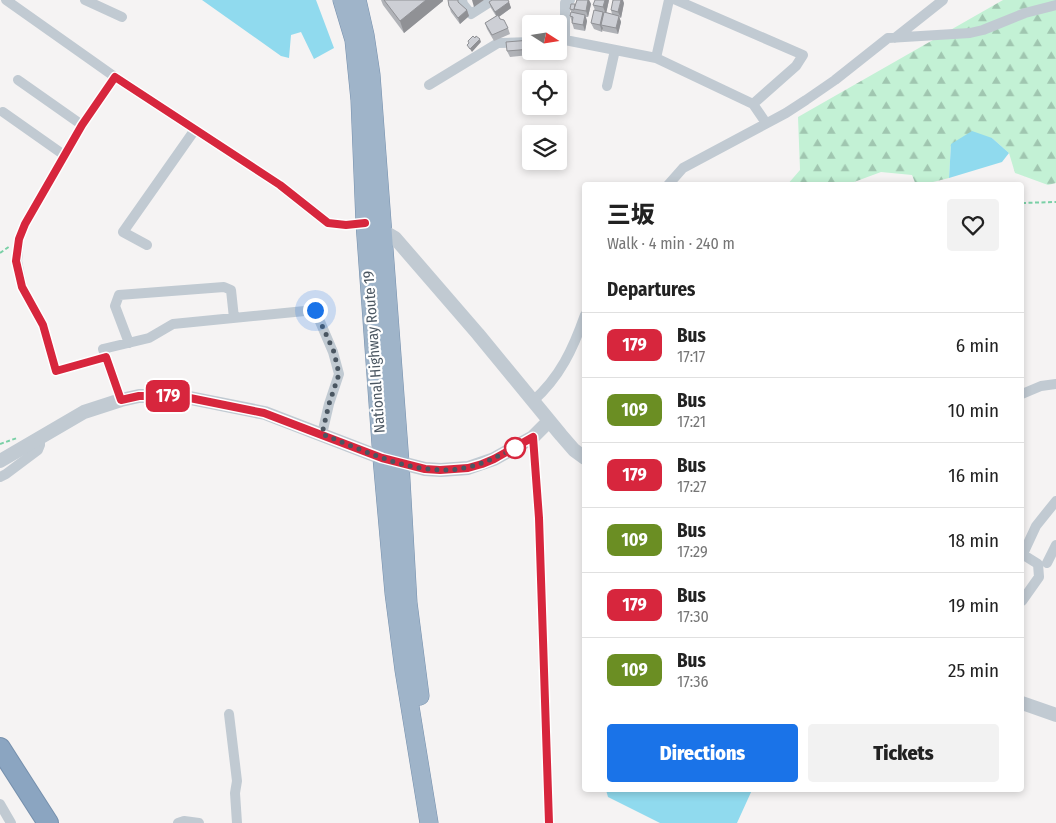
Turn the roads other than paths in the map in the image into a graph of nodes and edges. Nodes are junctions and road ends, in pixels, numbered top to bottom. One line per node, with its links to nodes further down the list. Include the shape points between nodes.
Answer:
1 (6, 0): 19 (street)
2 (85, 0): 13 (street)
3 (342, 0): 30 (highway, National Highway Route 19, via 354,40)
4 (357, 0): 31 (highway, National Highway Route 19, via 370,66)
5 (462, 0): 6 (street, via 471,14)
6 (493, 0)
7 (570, 0): 12 (street, via 565,3)
8 (669, 0): 18 (street)
9 (676, 0): 23 (street, via 802,55 796,66)
10 (943, 0): 14 (street)
11 (1056, 5): 14 (street, via 983,30)
12 (564, 15)
13 (122, 17)
14 (894, 38): 25 (street, via 888,38 813,95)
15 (522, 42): 21 (street, via 498,43)
16 (568, 42): 17 (street)
17 (615, 50): 18 (street); 22 (street)
18 (656, 58): 23 (street)
19 (115, 77): 26 (street); 27 (street)
20 (18, 80): 26 (street)
21 (429, 85)
22 (607, 86)
23 (753, 104): 25 (street)
24 (3, 112): 28 (street)
25 (766, 123): 29 (street, via 683,168)
26 (82, 125): 28 (street)
27 (194, 131): 30 (street, via 280,185 328,223); 32 (street, via 123,232)
28 (64, 155): 36 (street, via 25,224 16,261 22,287 43,325 56,371)
29 (671, 182)
30 (365, 223): 46 (highway, National Highway Route 19)
31 (383, 231): 40 (street, via 395,238); 48 (highway, National Highway Route 19)
32 (147, 245)
33 (234, 318): 35 (street, via 174,324 149,338); 35 (street, via 231,290 224,286 119,295 114,306); 42 (street, via 315,310 334,352 339,374)
34 (582, 323): 40 (street, via 557,376)
35 (129, 343): 36 (street, via 103,349)
36 (106, 357): 39 (street)
37 (1056, 384): 38 (street)
38 (1024, 393)
39 (121, 400): 42 (street, via 139,396 180,396 264,413); 44 (street, via 84,412)
40 (533, 401): 41 (street)
41 (549, 421): 43 (street); 45 (street)
42 (322, 434): 46 (street)
43 (533, 437): 48 (street, via 494,459 468,468 440,470); 70 (street, via 539,518)
44 (40, 438): 47 (street); 49 (street, via 38,450)
45 (581, 452)
46 (382, 458): 48 (street); 68 (highway, National Highway Route 19, via 404,670)
47 (0, 461)
48 (400, 463): 69 (highway, National Highway Route 19, via 408,603)
49 (0, 477)
50 (1056, 501): 52 (street, via 1036,526)
51 (1056, 545): 54 (street)
52 (1024, 552)
53 (1024, 555): 55 (street, via 1038,564 1039,577)
54 (1046, 562)
55 (1024, 598)
56 (1024, 703): 58 (street)
57 (229, 714): 67 (street, via 238,781 235,793)
58 (1056, 715)
59 (0, 748): 64 (highway)
60 (0, 775): 63 (highway)
61 (0, 804): 62 (street)
62 (11, 823)
63 (32, 823)
64 (48, 823)
65 (178, 823): 66 (street)
66 (199, 823)
67 (238, 823)
68 (430, 823)
69 (442, 823)
70 (549, 823)

